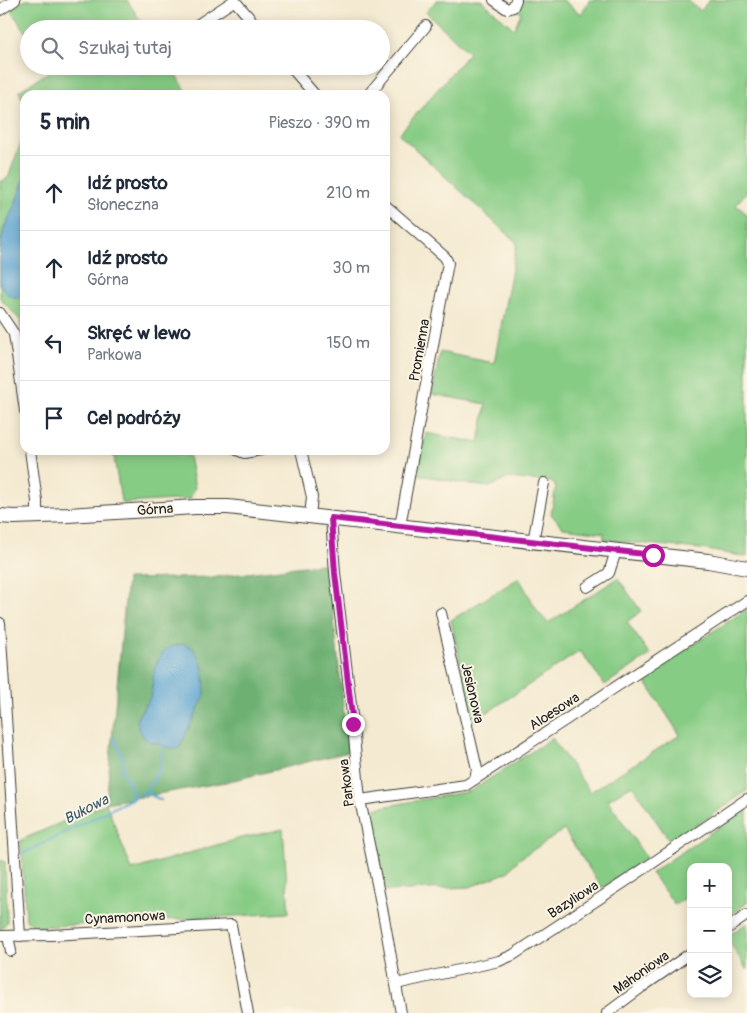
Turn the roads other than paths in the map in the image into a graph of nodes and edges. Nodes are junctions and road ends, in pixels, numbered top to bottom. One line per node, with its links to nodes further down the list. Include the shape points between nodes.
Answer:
1 (15, 0): 5 (street)
2 (235, 0): 6 (street); 7 (street)
3 (494, 0): 4 (street, via 507,9)
4 (516, 0)
5 (0, 10)
6 (205, 20)
7 (252, 20)
8 (426, 26): 9 (street)
9 (390, 69)
10 (298, 75): 12 (street)
11 (385, 75): 13 (street)
12 (311, 90)
13 (372, 90)
14 (390, 209): 24 (street, Promienna, via 448,263)
15 (2, 319): 16 (street, via 14,334)
16 (20, 373)
17 (31, 455): 21 (street)
18 (301, 455): 22 (street, via 312,497)
19 (544, 483): 25 (street)
20 (0, 516): 21 (street, Górna)
21 (37, 516): 22 (street, Górna, via 201,506)
22 (310, 516): 23 (street, Górna)
23 (331, 518): 24 (street, Górna); 34 (street, Parkowa)
24 (400, 526): 25 (street, Górna)
25 (533, 542): 26 (street, Górna)
26 (616, 551): 27 (street, Górna); 28 (street, via 609,573)
27 (747, 568)
28 (587, 587)
29 (747, 601): 32 (street, Aloesowa)
30 (441, 613): 32 (street, Jesionowa, via 477,769)
31 (0, 623): 38 (street)
32 (476, 779): 34 (street, Aloesowa, via 466,786)
33 (747, 799): 41 (street, Bazyliowa, via 513,955)
34 (360, 800): 41 (street, Parkowa)
35 (747, 915): 36 (street)
36 (732, 925)
37 (4, 936): 38 (street, Cynamonowa); 39 (street, Cynamonowa)
38 (20, 936): 42 (street, Cynamonowa, via 231,925)
39 (11, 951)
40 (687, 957): 44 (street, Mahoniowa)
41 (396, 984): 43 (street, Parkowa)
42 (248, 1013)
43 (401, 1013)
44 (607, 1013)

